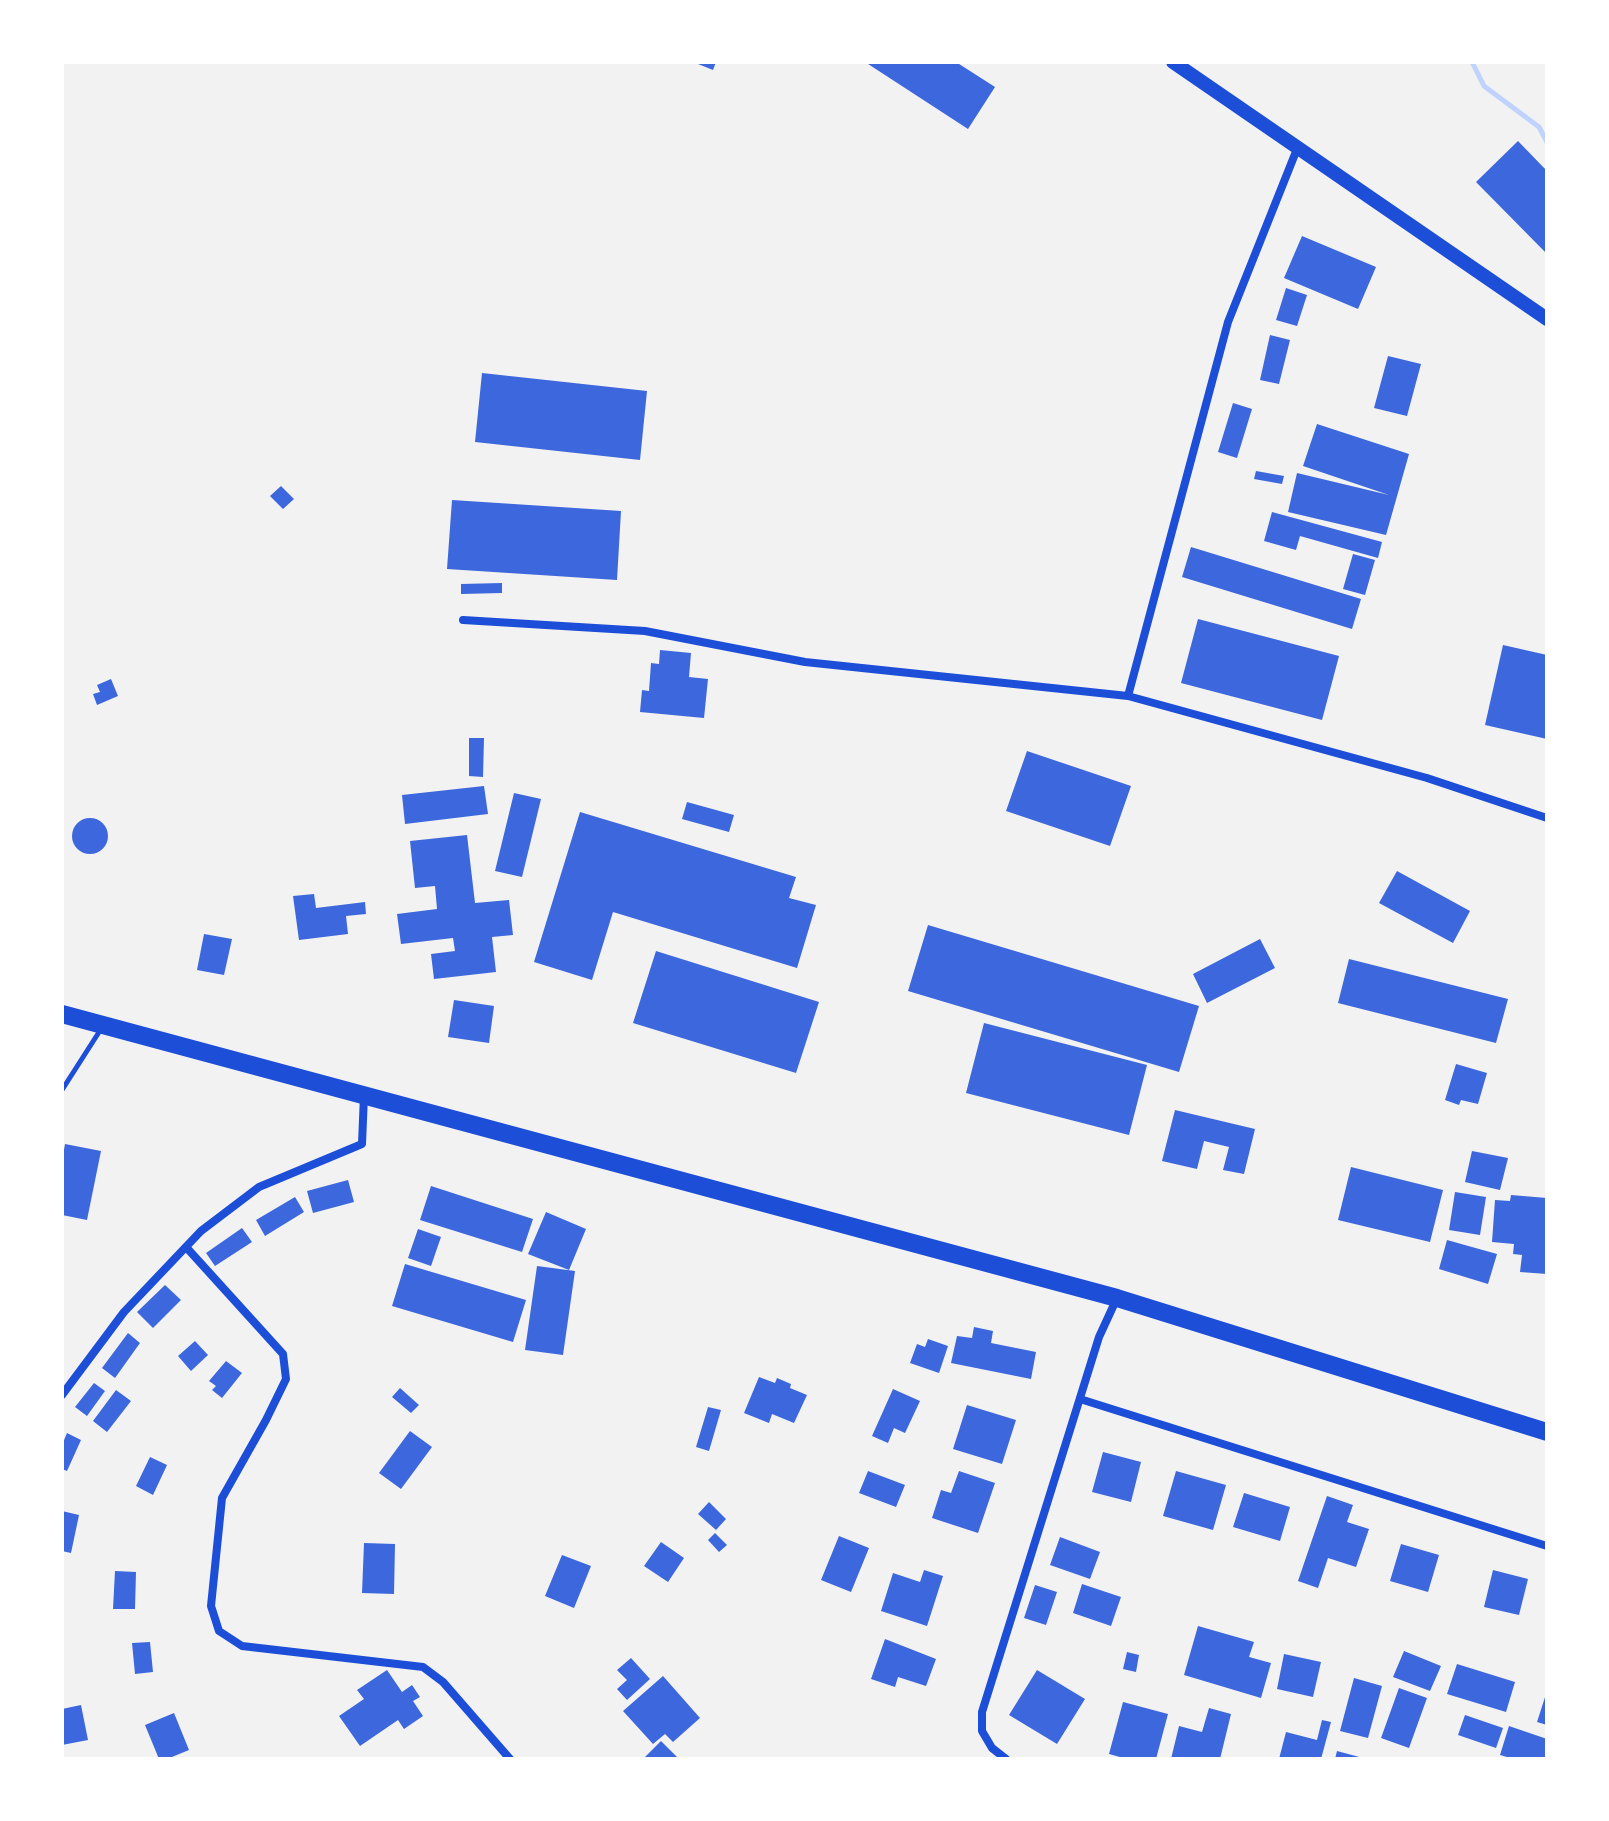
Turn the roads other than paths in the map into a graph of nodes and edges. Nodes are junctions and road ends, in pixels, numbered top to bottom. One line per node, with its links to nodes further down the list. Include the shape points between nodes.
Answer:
1 (1173, 62): 2 (street)
2 (1297, 149): 3 (street); 5 (street, via 1228,322)
3 (1547, 319)
4 (463, 620): 5 (street, via 645,631 805,662)
5 (1128, 696): 6 (street, via 1427,778)
6 (1547, 818)
7 (62, 1014): 8 (highway)
8 (103, 1025): 9 (lane); 10 (highway)
9 (62, 1090)
10 (364, 1094): 11 (street, via 362,1144 259,1187); 12 (highway)
11 (186, 1247): 13 (street, via 124,1312); 17 (street, via 283,1354 286,1379 222,1498 211,1606 219,1631 242,1646 423,1667 443,1682)
12 (1117, 1298): 14 (street); 15 (highway)
13 (62, 1395)
14 (1080, 1399): 16 (street); 18 (street, via 982,1712 982,1731)
15 (1547, 1432)
16 (1547, 1546)
17 (510, 1759)
18 (1006, 1759)

